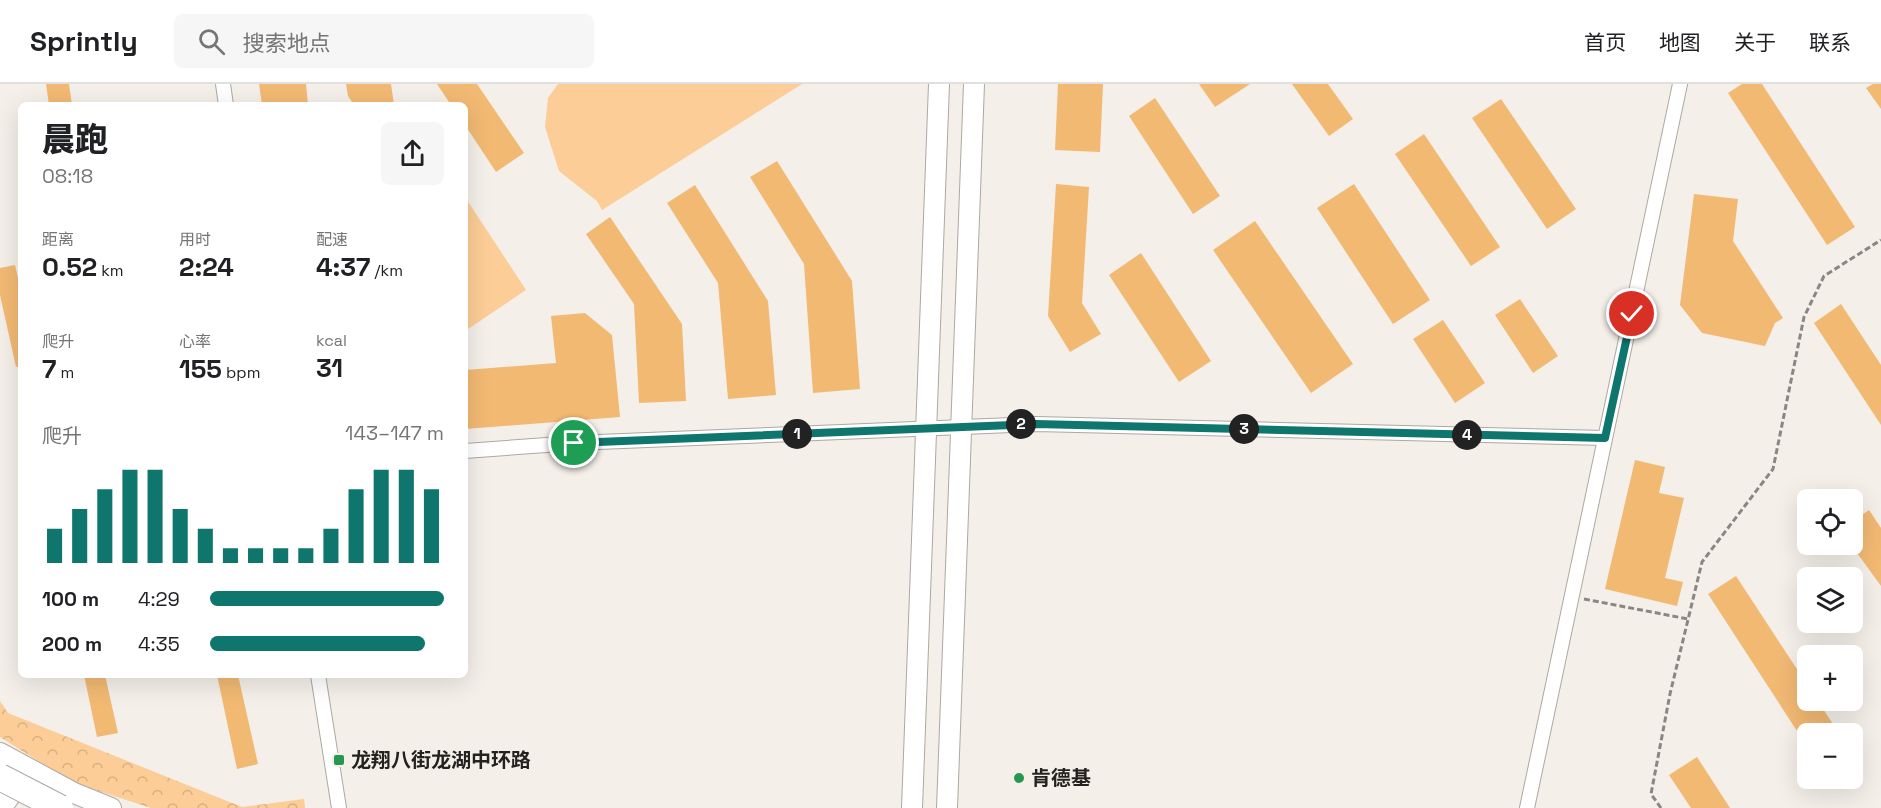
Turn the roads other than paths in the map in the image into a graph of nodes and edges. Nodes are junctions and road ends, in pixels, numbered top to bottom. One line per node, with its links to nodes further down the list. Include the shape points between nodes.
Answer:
1 (223, 84): 5 (street)
2 (939, 84): 7 (street)
3 (974, 84): 6 (street)
4 (1680, 84): 8 (street)
5 (226, 102)
6 (961, 427): 7 (street); 8 (street, via 1036,424); 19 (street)
7 (926, 428): 9 (street); 18 (street)
8 (1605, 438): 20 (street)
9 (468, 451)
10 (318, 678): 17 (street)
11 (0, 753): 12 (street)
12 (17, 771): 13 (street); 14 (street); 15 (highway, bridge); 16 (street)
13 (0, 796)
14 (5, 808)
15 (60, 808)
16 (111, 808)
17 (339, 808)
18 (912, 808)
19 (947, 808)
20 (1527, 808)

